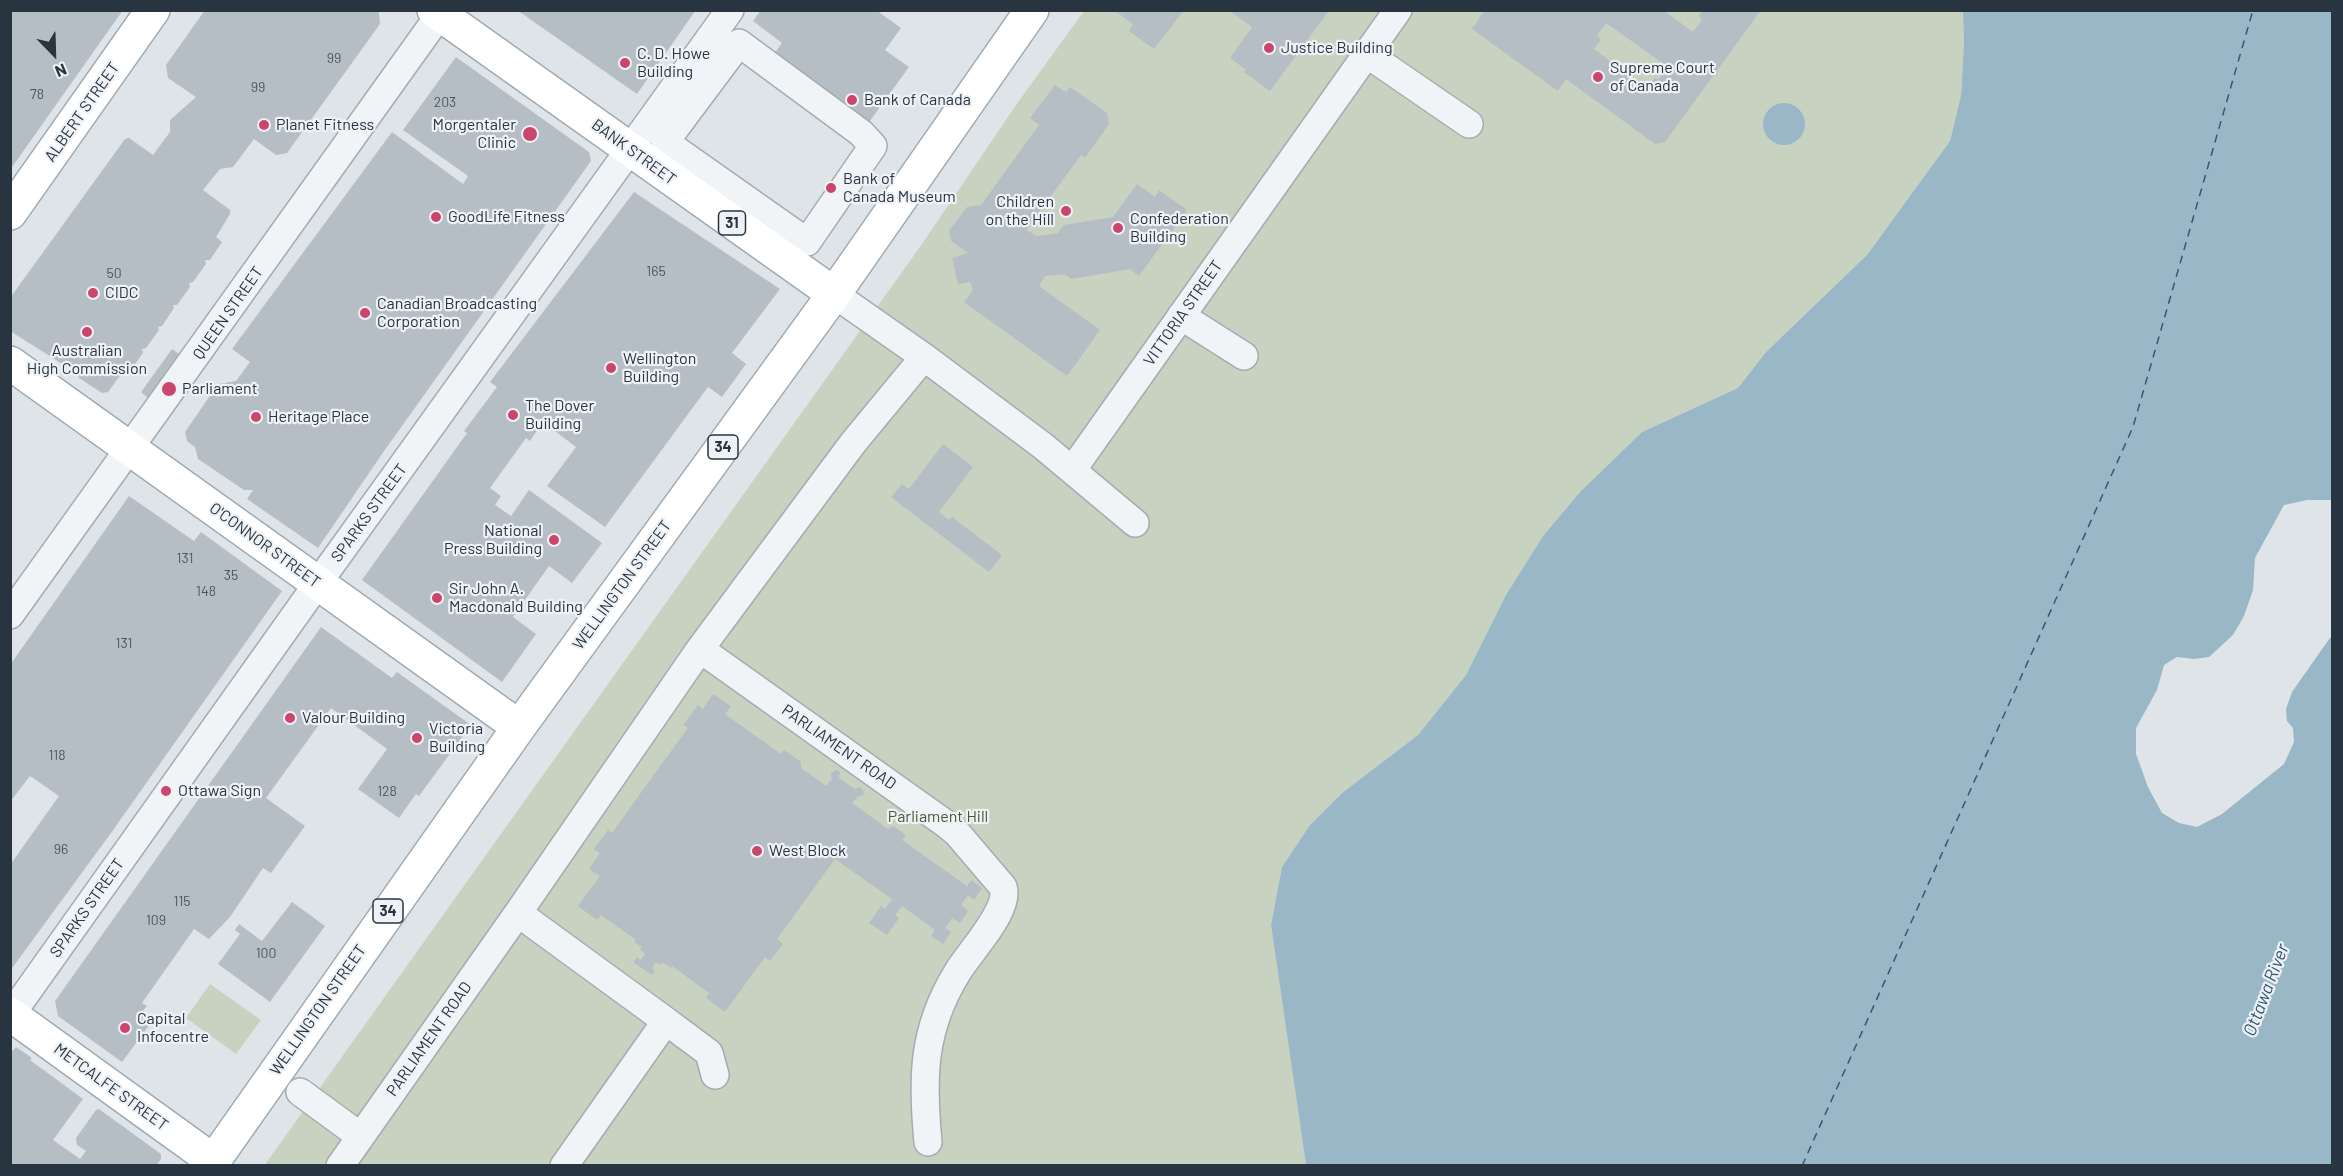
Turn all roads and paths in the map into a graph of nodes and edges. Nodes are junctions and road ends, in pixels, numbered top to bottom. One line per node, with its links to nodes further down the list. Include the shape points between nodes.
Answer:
1 (153, 10): 9 (main road, ALBERT STREET)
2 (730, 10): 8 (street, SPARKS STREET)
3 (1032, 10): 11 (main road, WELLINGTON STREET / 34)
4 (1398, 10): 6 (street, VITTORIA STREET)
5 (439, 12): 8 (main road, BANK STREET / 31); 16 (street, QUEEN STREET)
6 (1367, 54): 7 (street); 12 (street, VITTORIA STREET)
7 (1469, 124)
8 (630, 150): 11 (main road, BANK STREET / 31); 19 (street, SPARKS STREET)
9 (10, 213)
10 (807, 242): 10 (street, via 665,141 739,43 873,146)
11 (834, 294): 14 (street); 22 (main road, WELLINGTON STREET / 34)
12 (1181, 316): 13 (street); 17 (street, VITTORIA STREET)
13 (1244, 356)
14 (924, 357): 17 (street); 21 (street, PARLIAMENT ROAD, via 853,443)
15 (10, 363): 16 (main road, O'CONNOR STREET)
16 (131, 449): 19 (main road, O'CONNOR STREET); 20 (street, QUEEN STREET)
17 (1073, 469): 18 (street)
18 (1135, 523)
19 (318, 583): 22 (main road, O'CONNOR STREET); 24 (street, SPARKS STREET)
20 (10, 615)
21 (700, 649): 23 (street, PARLIAMENT ROAD); 29 (street, PARLIAMENT ROAD, via 946,824 1003,887 1003,907 954,977 934,1025 923,1075)
22 (519, 727): 30 (main road, WELLINGTON STREET / 34)
23 (519, 913): 25 (street); 28 (street, PARLIAMENT ROAD)
24 (11, 1015): 30 (main road, METCALFE STREET)
25 (666, 1021): 26 (street, via 709,1053); 32 (street)
26 (715, 1075)
27 (300, 1092): 28 (street)
28 (360, 1136): 31 (street, PARLIAMENT ROAD)
29 (928, 1142)
30 (207, 1164)
31 (340, 1166)
32 (564, 1166)

